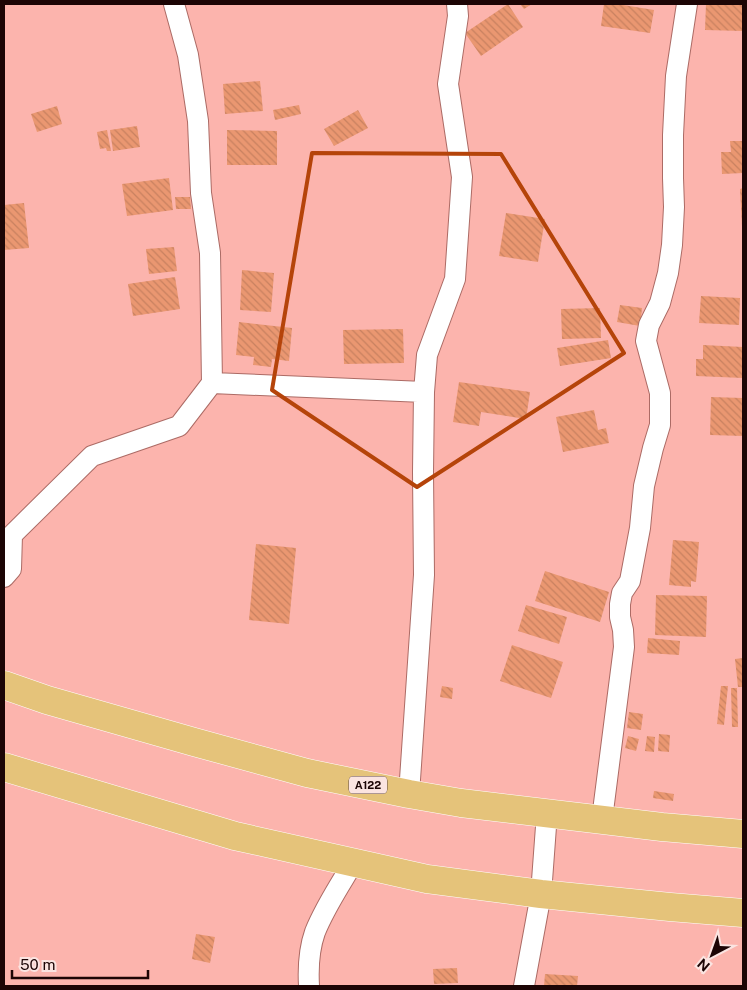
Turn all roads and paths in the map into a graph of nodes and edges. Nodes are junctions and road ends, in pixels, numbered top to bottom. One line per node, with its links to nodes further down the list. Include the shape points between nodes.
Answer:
1 (174, 4): 4 (street, via 188,55 198,121 201,193 210,253)
2 (457, 4): 5 (street, via 448,84 462,177 455,279 427,355)
3 (687, 4): 12 (street, via 676,76 672,245 660,303 649,325 646,341 660,393 660,425 644,486 630,580 620,604 624,647)
4 (212, 383): 5 (street); 6 (street, via 179,426 92,456)
5 (424, 392): 10 (street, via 424,576)
6 (8, 535): 7 (street, via 12,569)
7 (4, 577)
8 (4, 685): 10 (highway, A122, via 222,750)
9 (4, 768): 14 (highway, via 235,836)
10 (409, 794): 11 (highway, A122)
11 (547, 813): 12 (highway, A122); 15 (street)
12 (602, 820): 13 (highway, A122)
13 (743, 834)
14 (354, 863): 15 (highway, via 427,879); 17 (street, via 314,934)
15 (540, 894): 16 (highway); 18 (street)
16 (743, 913)
17 (308, 986)
18 (524, 986)

